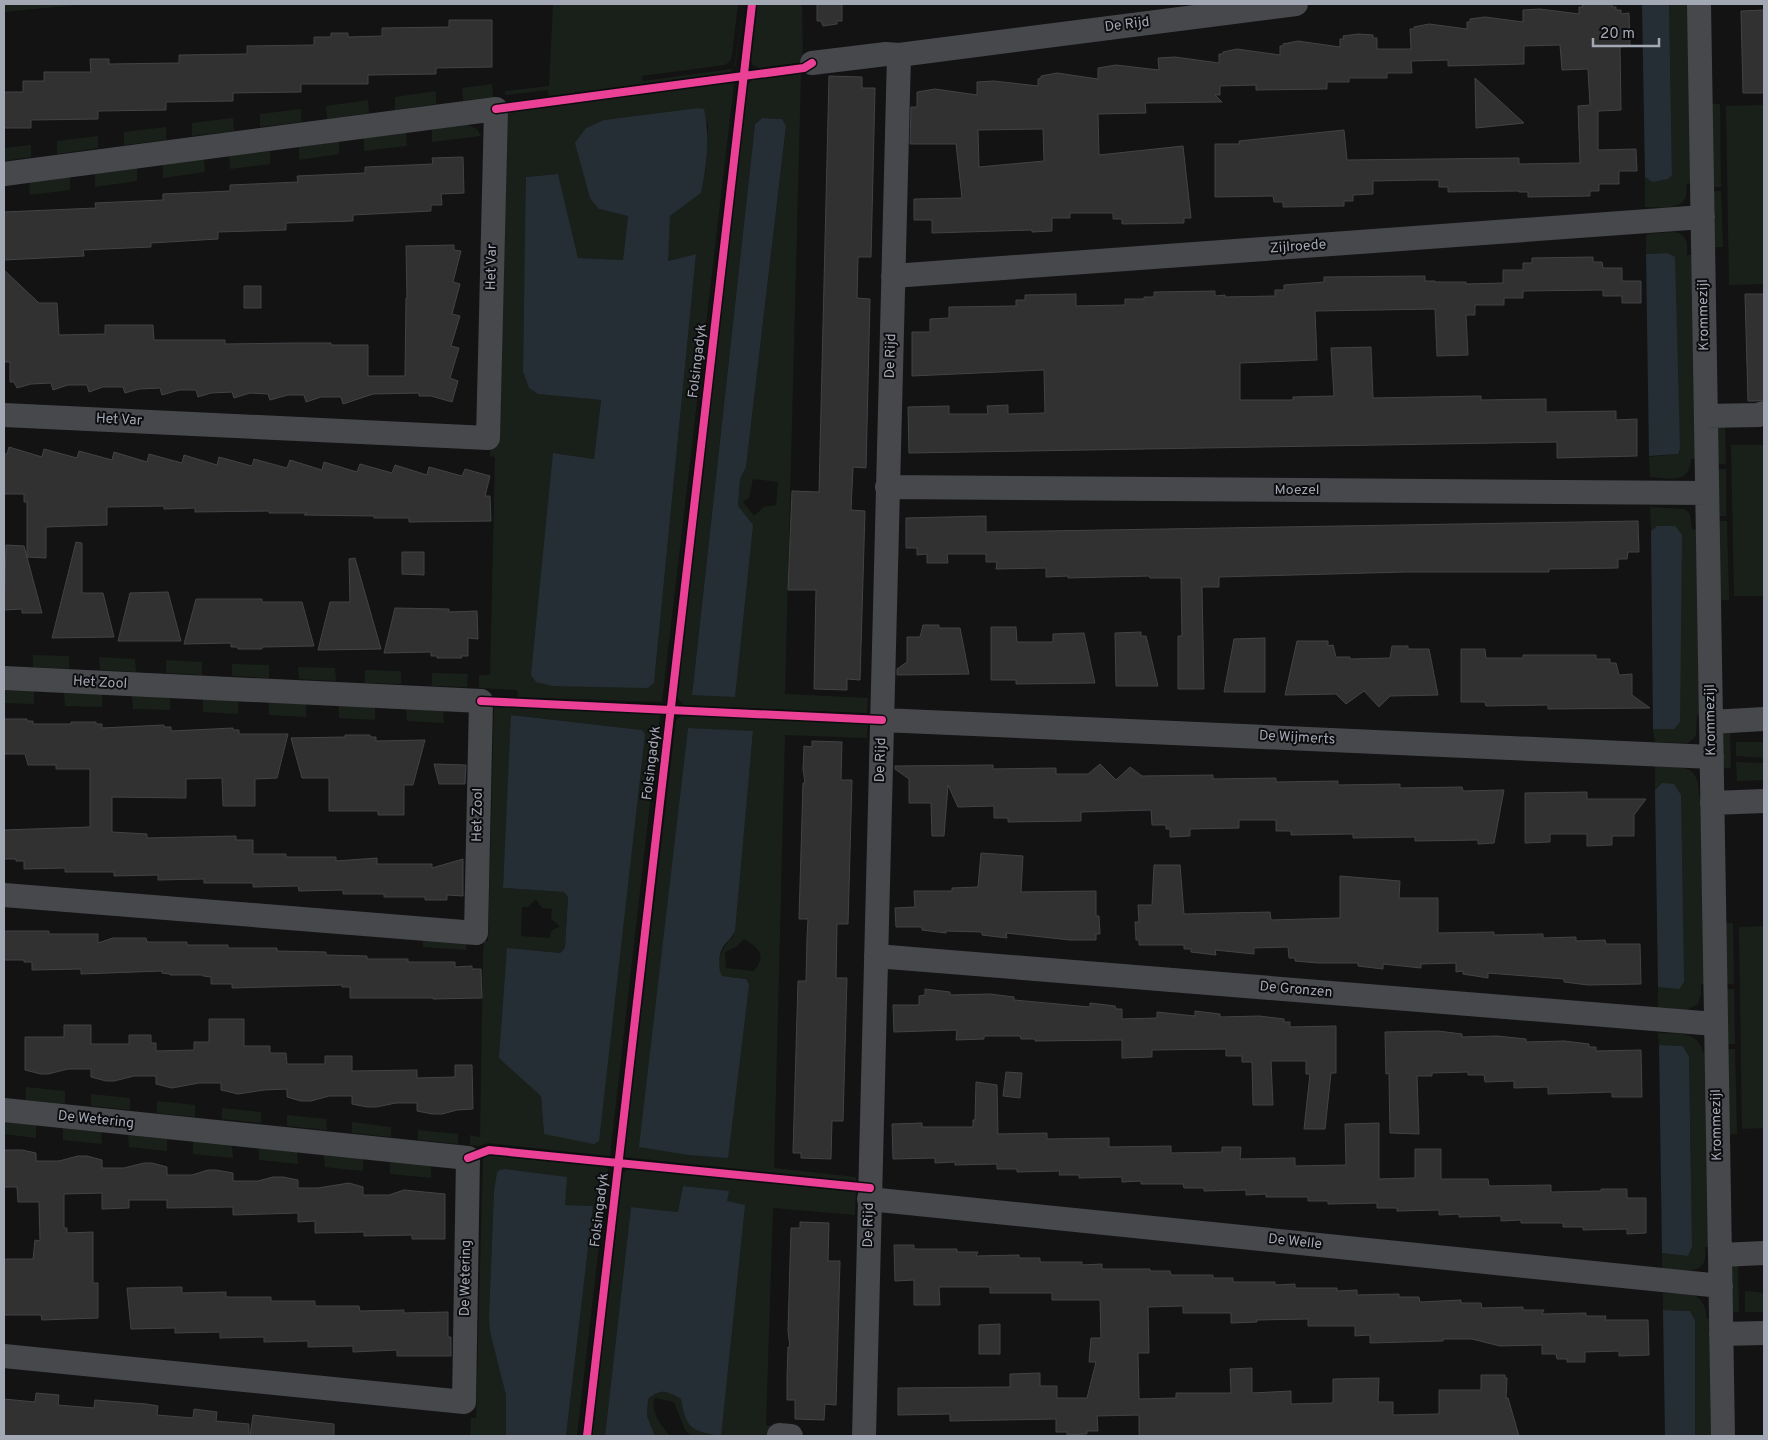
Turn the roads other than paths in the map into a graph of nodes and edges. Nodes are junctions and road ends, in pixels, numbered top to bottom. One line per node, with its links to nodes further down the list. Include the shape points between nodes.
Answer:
1 (1296, 4): 3 (street, De Rijd)
2 (1699, 4): 6 (street, Krommezijl)
3 (899, 55): 4 (street, De Rijd); 7 (street, De Rijd)
4 (812, 63)
5 (4, 174): 9 (street, Het Var, via 496,109 488,438)
6 (1702, 217): 7 (street, Zijlroede); 10 (street, Krommezijl)
7 (893, 276): 11 (street, De Rijd)
8 (1764, 413): 10 (street)
9 (4, 415)
10 (1706, 416): 12 (street, Krommezijl)
11 (887, 487): 12 (street, Moezel); 15 (street, De Rijd)
12 (1707, 493): 16 (street, Krommezijl)
13 (4, 678): 20 (street, Het Zool, via 481,701 476,932)
14 (1764, 719): 16 (street)
15 (882, 720): 17 (street, De Wijmerts); 21 (street, De Rijd)
16 (1711, 722): 17 (street, Krommezijl)
17 (1712, 757): 19 (street, Krommezijl)
18 (1764, 801): 19 (street)
19 (1712, 803): 22 (street, Krommezijl)
20 (4, 895)
21 (876, 956): 22 (street, De Gronzen); 24 (street, De Rijd)
22 (1716, 1024): 26 (street, Krommezijl)
23 (4, 1110): 30 (street, De Wetering, via 468,1158 464,1402)
24 (869, 1199): 27 (street, De Welle); 31 (street, De Rijd)
25 (1764, 1253): 26 (street)
26 (1720, 1255): 27 (street, Krommezijl)
27 (1720, 1286): 29 (street, Krommezijl)
28 (1764, 1333): 29 (street)
29 (1721, 1334): 32 (street, Krommezijl)
30 (4, 1356)
31 (864, 1436)
32 (1723, 1436)

